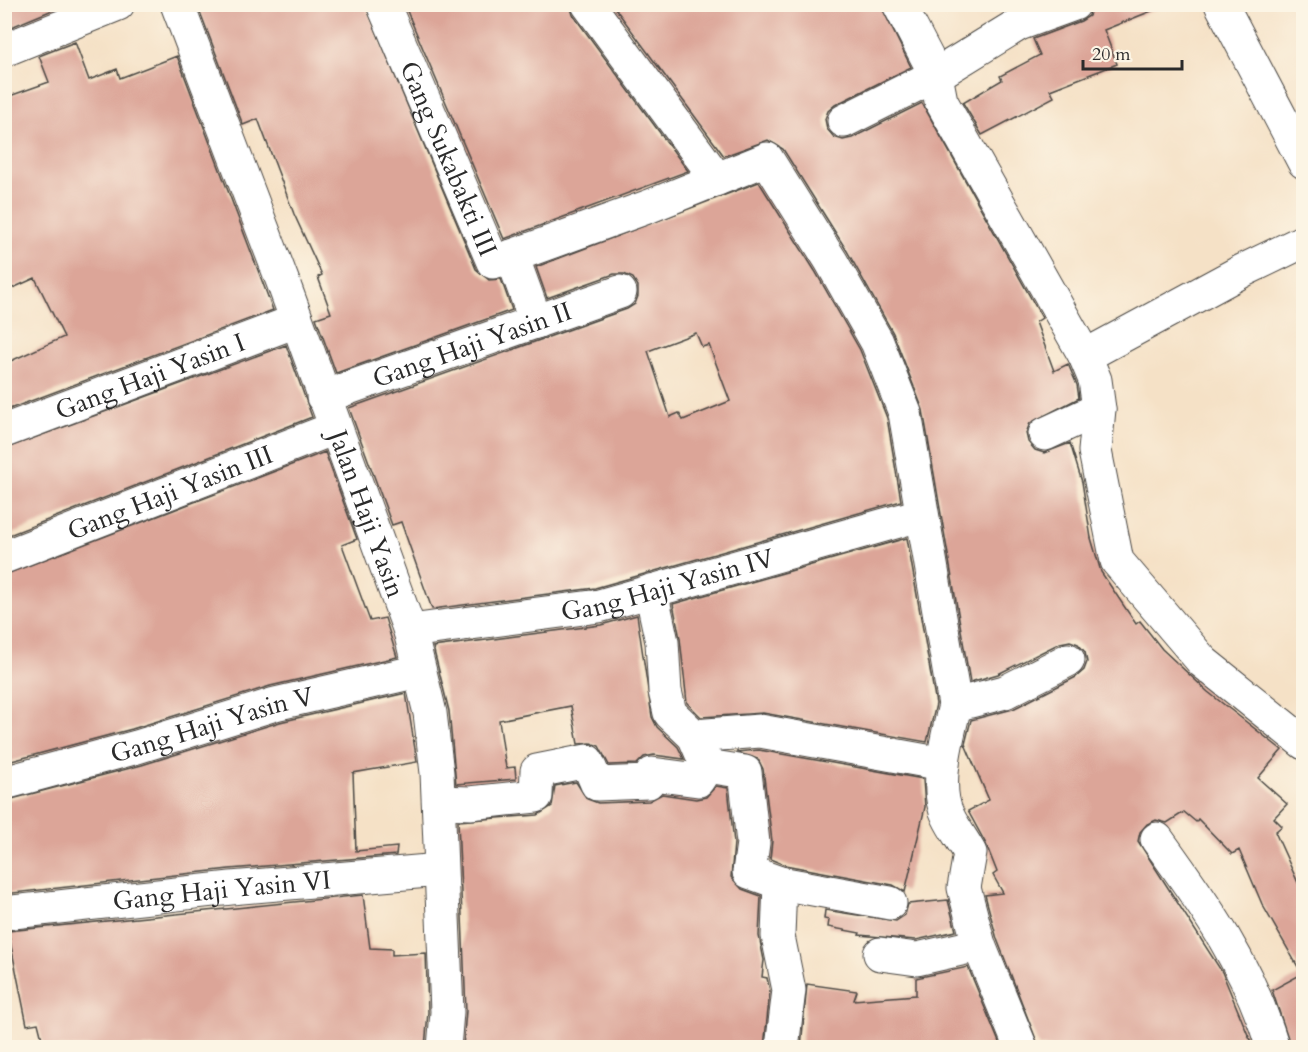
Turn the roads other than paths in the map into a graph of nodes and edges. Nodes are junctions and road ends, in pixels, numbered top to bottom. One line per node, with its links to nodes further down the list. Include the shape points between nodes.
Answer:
1 (118, 4): 8 (street)
2 (177, 4): 17 (street, Jalan Haji Yasin)
3 (383, 4): 15 (street, Gang Sukabakti III, via 493,262)
4 (588, 4): 13 (street)
5 (899, 4): 10 (street)
6 (1074, 4): 10 (street, via 1019,24)
7 (1221, 4): 12 (street)
8 (67, 14): 9 (street)
9 (4, 50)
10 (936, 75): 11 (street); 19 (street, via 941,101)
11 (844, 121)
12 (1304, 162)
13 (717, 179): 15 (street); 25 (street, via 767,159 831,261 877,342 904,413)
14 (1304, 241): 19 (street)
15 (512, 256): 18 (street, Gang Sukabakti III)
16 (620, 292): 18 (street, Gang Haji Yasin II)
17 (296, 321): 20 (street, Jalan Haji Yasin); 23 (street, Gang Haji Yasin I)
18 (536, 322): 20 (street, Gang Haji Yasin II)
19 (1085, 356): 21 (street, via 1095,380)
20 (323, 397): 22 (street, Jalan Haji Yasin)
21 (1099, 409): 24 (street); 32 (street, via 1095,451 1117,561 1203,662)
22 (335, 428): 26 (street, Gang Haji Yasin III); 28 (street, Jalan Haji Yasin)
23 (4, 431)
24 (1046, 434)
25 (920, 515): 27 (street, Gang Haji Yasin IV); 31 (street)
26 (4, 557)
27 (651, 591): 28 (street, Gang Haji Yasin IV, via 599,606); 33 (street, via 662,642 670,713)
28 (410, 631): 30 (street, Jalan Haji Yasin)
29 (1068, 660): 31 (street, via 1005,692)
30 (420, 671): 35 (street, Gang Haji Yasin V, via 274,704); 36 (street, Jalan Haji Yasin, via 430,713)
31 (955, 705): 34 (street)
32 (1304, 743)
33 (701, 751): 34 (street, via 760,731); 36 (street, via 699,780 652,774 648,782 597,784 587,761 537,771 536,796); 39 (street, via 745,772 753,843 749,872)
34 (943, 764): 42 (street, via 944,803 970,853 964,888)
35 (4, 783)
36 (439, 802): 38 (street, Jalan Haji Yasin)
37 (1157, 839): 47 (street, via 1216,920 1260,1005)
38 (440, 870): 41 (street, Gang Haji Yasin VI); 44 (street, Jalan Haji Yasin, via 447,1012)
39 (780, 883): 40 (street); 45 (street, via 778,936 789,990)
40 (890, 903)
41 (4, 913)
42 (979, 945): 43 (street, via 917,959); 46 (street)
43 (880, 954)
44 (444, 1047)
45 (782, 1047)
46 (1021, 1047)
47 (1273, 1047)

